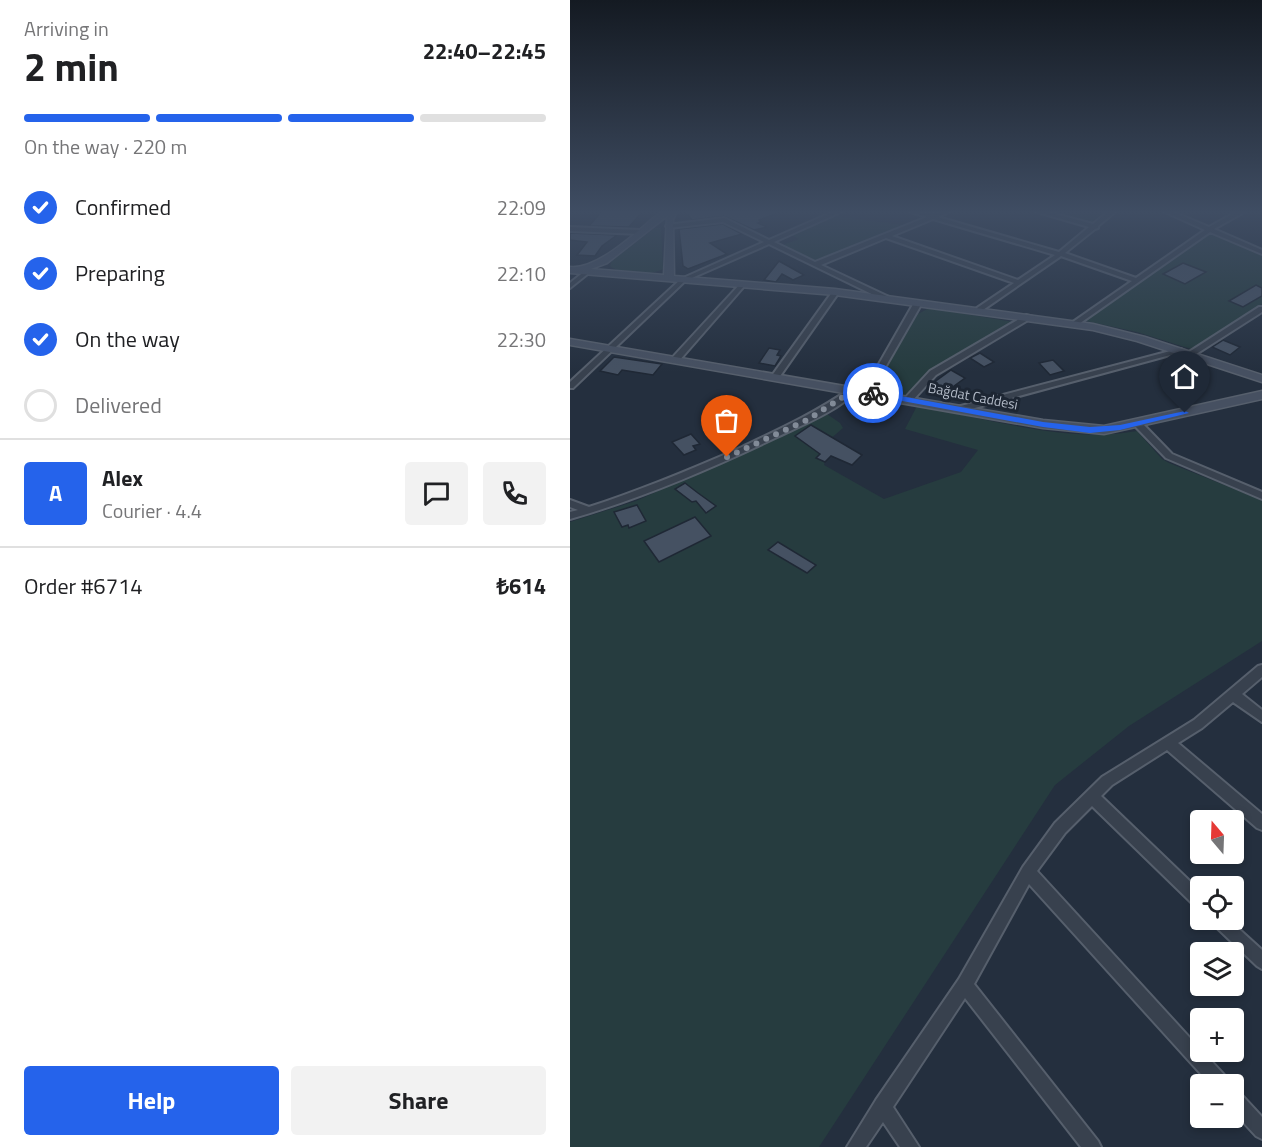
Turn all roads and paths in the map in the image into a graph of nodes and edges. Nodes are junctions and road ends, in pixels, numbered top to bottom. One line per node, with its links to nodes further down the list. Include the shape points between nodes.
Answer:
1 (593, 265): 10 (main road)
2 (604, 265): 12 (main road)
3 (669, 265): 13 (main road)
4 (720, 265): 14 (street)
5 (817, 265): 20 (street)
6 (967, 265): 16 (street)
7 (1045, 265): 16 (street)
8 (1090, 265): 15 (street)
9 (1160, 265): 15 (street)
10 (573, 271): 11 (main road)
11 (588, 272): 12 (main road); 18 (street)
12 (604, 273): 13 (main road)
13 (669, 278): 14 (main road)
14 (683, 280): 17 (main road); 27 (street)
15 (1137, 281): 25 (street)
16 (1020, 283): 23 (street)
17 (743, 284): 19 (main road); 29 (street)
18 (570, 286)
19 (835, 292): 20 (main road); 31 (street)
20 (886, 299): 21 (main road)
21 (918, 303): 23 (main road); 35 (street)
22 (1262, 309): 28 (street)
23 (980, 310): 24 (main road)
24 (1029, 317): 25 (main road); 37 (street, via 933,373)
25 (1077, 324): 28 (main road)
26 (570, 342): 27 (main road, Bağdat Caddesi)
27 (610, 349): 29 (main road, Bağdat Caddesi); 33 (street)
28 (1185, 353): 30 (main road); 38 (street)
29 (675, 360): 31 (main road, Bağdat Caddesi)
30 (1242, 372): 32 (main road); 36 (main road)
31 (775, 377): 34 (main road, Bağdat Caddesi)
32 (1262, 379)
33 (570, 386)
34 (854, 390): 35 (main road, Bağdat Caddesi); 42 (street, via 807,420 707,466)
35 (867, 392): 37 (main road, Bağdat Caddesi)
36 (1258, 396): 39 (main road, Bağdat Caddesi)
37 (909, 399): 38 (main road, Bağdat Caddesi)
38 (960, 409): 39 (main road, Bağdat Caddesi, via 1090,430)
39 (1138, 424): 40 (street, via 1168,456)
40 (1262, 496)
41 (570, 503): 42 (street)
42 (590, 511): 43 (street)
43 (570, 516)
44 (1262, 670): 45 (street)
45 (1234, 695): 46 (street); 47 (street, via 1198,724)
46 (1262, 717)
47 (1167, 742): 48 (street, via 1123,769); 49 (street)
48 (1091, 796): 50 (street, via 1060,828); 51 (street)
49 (1262, 823)
50 (1028, 872): 54 (street); 55 (street)
51 (1190, 891)
52 (1230, 930): 53 (street)
53 (1262, 960)
54 (965, 985): 56 (street); 61 (street)
55 (1212, 1074)
56 (882, 1106): 59 (street); 60 (street)
57 (1244, 1110): 58 (street)
58 (1262, 1130)
59 (856, 1147)
60 (910, 1147)
61 (1092, 1147)

